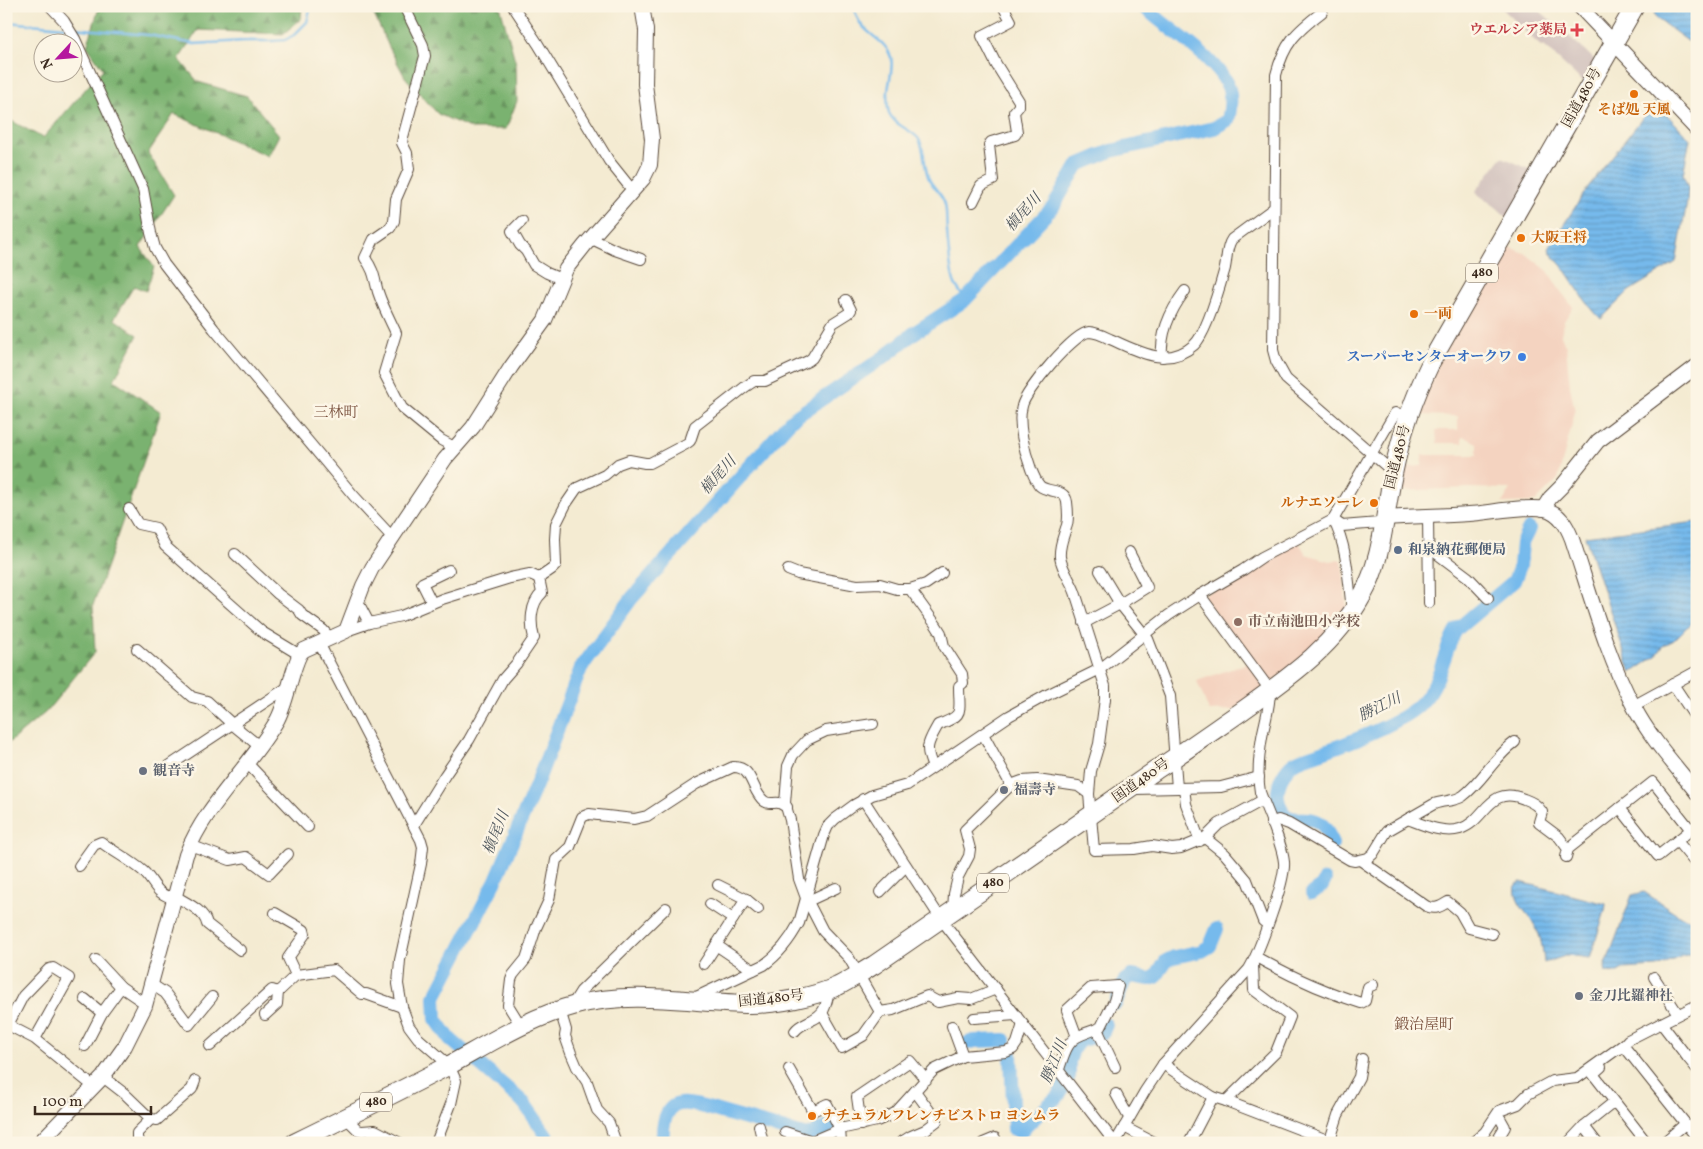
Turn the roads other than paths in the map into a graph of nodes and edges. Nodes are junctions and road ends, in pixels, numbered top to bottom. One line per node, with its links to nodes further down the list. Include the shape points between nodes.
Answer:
1 (50, 6): 31 (street, via 75,39 143,189 155,248 164,264 334,473)
2 (404, 6): 23 (street, via 425,56 402,143 410,169 396,199 394,221 390,228 374,239 365,258 374,272 378,291 396,333 384,373 402,408)
3 (513, 6): 11 (street, via 608,161)
4 (642, 6): 11 (street, via 652,152 643,179)
5 (1003, 6): 12 (street, via 1011,21 982,36 1019,101 1014,112 1017,132 1011,137 990,142 994,180 981,186)
6 (1324, 6): 13 (street, via 1322,12 1291,39 1276,75)
7 (1579, 6): 9 (street)
8 (1634, 6): 9 (highway, 国道480号 / 480)
9 (1614, 42): 10 (street); 22 (highway, 国道480号 / 480, via 1432,360)
10 (1697, 130)
11 (632, 191): 15 (street)
12 (973, 202)
13 (1274, 208): 20 (street, via 1229,243 1225,267 1203,332 1196,343 1170,358); 24 (street, via 1273,338 1276,361 1286,379)
14 (522, 222): 17 (street, via 512,231 520,245 534,265)
15 (590, 238): 16 (street); 17 (street)
16 (641, 259)
17 (561, 279): 23 (street, via 545,320 473,427)
18 (1185, 291): 20 (street, via 1175,304 1164,332)
19 (846, 300): 39 (street, via 851,310 832,323 808,361 745,387 695,426 686,444 650,463 629,460 618,464 605,475 578,488 556,524 556,564)
20 (1162, 357): 49 (street, via 1147,355 1100,334 1080,334 1045,371 1021,406 1022,435 1038,485 1061,493 1067,501 1068,519 1060,556)
21 (1697, 366): 26 (street, via 1598,441)
22 (1408, 415): 24 (street, via 1395,413); 25 (highway, 国道480号 / 480)
23 (454, 447): 31 (street)
24 (1372, 455): 25 (street); 30 (street)
25 (1393, 472): 29 (highway, 国道480号 / 480)
26 (1544, 509): 28 (street); 60 (street, via 1567,526 1614,664)
27 (129, 510): 54 (street, via 138,524 156,528 165,546 246,619)
28 (1428, 515): 29 (street); 32 (street)
29 (1385, 518): 30 (street, via 1379,524 1342,526); 47 (highway, 国道480号 / 480, via 1372,578)
30 (1333, 520): 41 (street, via 1262,557); 47 (street, via 1338,528 1350,586)
31 (393, 538): 43 (street, via 372,568)
32 (1428, 547): 42 (street, via 1468,577); 45 (street)
33 (1129, 552): 46 (street, via 1147,587)
34 (235, 554): 52 (street, via 323,630)
35 (449, 570): 44 (street, via 422,583)
36 (788, 570): 40 (street, via 857,585 880,584)
37 (1100, 571): 46 (street)
38 (942, 572): 40 (street, via 926,584)
39 (539, 578): 44 (street, via 530,574 510,578); 84 (street, via 542,593 533,609 531,627 534,638 503,678 469,740)
40 (910, 589): 70 (street, via 936,625 944,646 962,674 959,712 954,719 938,725 928,743 927,754)
41 (1200, 595): 51 (street); 59 (street)
42 (1488, 598)
43 (357, 600): 48 (street); 50 (street)
44 (432, 603): 48 (street, via 401,616)
45 (1429, 603)
46 (1120, 604): 49 (street); 51 (street)
47 (1352, 613): 59 (highway, 国道480号 / 480, via 1326,646)
48 (369, 623): 50 (street)
49 (1084, 623): 55 (street)
50 (346, 631): 52 (street)
51 (1144, 634): 55 (street); 67 (street, via 1168,687)
52 (325, 640): 54 (street); 84 (street)
53 (136, 649): 62 (street, via 192,697 208,701)
54 (300, 655): 58 (street)
55 (1100, 669): 64 (street, via 1009,716); 76 (street, via 1105,699)
56 (1697, 671): 57 (street)
57 (1673, 684): 60 (street); 61 (street)
58 (288, 687): 62 (street); 66 (street, via 278,720)
59 (1270, 690): 67 (highway, 国道480号 / 480); 71 (street)
60 (1633, 706): 75 (street, via 1660,747)
61 (1696, 719)
62 (232, 724): 66 (street); 69 (street)
63 (873, 724): 79 (street, via 826,731 807,740 788,766)
64 (983, 734): 70 (street); 72 (street)
65 (1514, 742): 82 (street, via 1463,796 1434,804)
66 (260, 746): 68 (street)
67 (1175, 757): 73 (highway, 国道480号 / 480); 74 (street)
68 (247, 762): 85 (street); 89 (street)
69 (170, 766)
70 (933, 767): 77 (street, via 907,785)
71 (1259, 777): 74 (street, via 1221,787); 78 (street)
72 (1011, 785): 76 (street, via 1037,780 1078,786); 105 (street, via 965,830 969,856 958,877)
73 (1133, 787): 74 (street, via 1135,790); 81 (highway, 国道480号 / 480)
74 (1180, 788): 87 (street)
75 (1697, 793)
76 (1089, 794): 81 (street)
77 (863, 799): 94 (street); 100 (street, via 828,826)
78 (1263, 800): 83 (street); 87 (street, via 1219,824)
79 (786, 808): 100 (street, via 799,879); 140 (street, via 779,803 765,802 751,778 739,766 696,784 647,816 634,819 588,814 582,817 570,847 556,860 549,900 526,959 511,980 508,1005)
80 (1620, 808): 82 (street, via 1567,853 1559,837 1539,822 1542,812 1538,806 1519,796 1504,796 1489,803 1472,823 1453,831); 86 (street, via 1652,782); 88 (street, via 1658,856)
81 (1091, 816): 87 (street, via 1094,850 1152,846 1172,849); 105 (highway, 国道480号 / 480)
82 (1408, 819): 91 (street, via 1387,831 1373,854)
83 (1271, 823): 91 (street, via 1278,820 1289,824 1350,860); 107 (street, via 1282,853 1284,874)
84 (414, 825): 129 (street, via 423,847 400,960 398,984)
85 (308, 827)
86 (1694, 828): 88 (street)
87 (1203, 839): 107 (street, via 1225,854 1247,880 1262,922)
88 (1677, 841): 92 (street)
89 (190, 845): 90 (street, via 230,860 246,857 269,874); 98 (street)
90 (288, 854)
91 (1360, 860): 108 (street, via 1426,906 1439,908 1448,902 1460,912 1469,928)
92 (1697, 865)
93 (79, 866): 98 (street, via 94,844 101,842 144,872 159,892 166,897)
94 (906, 866): 97 (street); 105 (street, via 922,890)
95 (718, 885): 99 (street)
96 (836, 888): 100 (street)
97 (880, 892)
98 (175, 897): 110 (street, via 196,908 207,924); 118 (street)
99 (746, 899): 103 (street); 106 (street)
100 (807, 900): 114 (street, via 795,930 772,959); 115 (street, via 827,936)
101 (710, 904): 106 (street)
102 (666, 908): 130 (street)
103 (758, 908)
104 (275, 913): 116 (street, via 304,930 305,934 288,958)
105 (947, 915): 115 (highway, 国道480号 / 480); 122 (street)
106 (733, 919): 109 (street)
107 (1267, 924): 112 (street)
108 (1492, 934)
109 (716, 945): 113 (street); 114 (street)
110 (240, 950)
111 (96, 960): 120 (street)
112 (1254, 960): 119 (street, via 1329,994 1362,1004 1368,987); 153 (street, via 1239,981); 164 (street, via 1254,990 1290,1017 1276,1052)
113 (704, 964)
114 (753, 970): 126 (street)
115 (859, 973): 121 (highway, 国道480号 / 480); 131 (street)
116 (296, 976): 123 (street); 129 (street, via 334,970 362,994)
117 (1654, 977): 134 (street)
118 (151, 984): 124 (street, via 165,993 189,1025); 127 (street)
119 (1373, 985)
120 (121, 987): 127 (street); 132 (street)
121 (830, 989): 126 (highway, 国道480号 / 480, via 751,1004); 133 (street)
122 (996, 989): 131 (street, via 971,999 938,1002 927,996); 136 (street)
123 (278, 992): 135 (street, via 277,1004); 148 (street, via 272,990)
124 (212, 998)
125 (85, 999): 132 (street)
126 (689, 1000): 130 (highway, 国道480号 / 480, via 605,999)
127 (146, 1004): 159 (street, via 125,1046)
128 (1697, 1005): 134 (street)
129 (402, 1007): 152 (street, via 418,1038)
130 (568, 1007): 140 (highway, 国道480号 / 480); 186 (street, via 565,1036 571,1053 587,1082 597,1110 609,1123)
131 (880, 1012): 133 (street, via 863,1036 842,1048)
132 (102, 1013): 147 (street)
133 (822, 1013): 142 (street)
134 (1678, 1014): 138 (street)
135 (265, 1015)
136 (1016, 1015): 137 (street); 139 (street)
137 (974, 1018)
138 (1661, 1023): 146 (street); 149 (street)
139 (1023, 1024): 150 (street, via 1013,1049); 157 (street)
140 (521, 1026): 152 (highway, 国道480号 / 480)
141 (952, 1026): 150 (street)
142 (795, 1031)
143 (1098, 1033): 144 (street); 144 (street, via 1118,986 1091,988 1067,1010); 154 (street)
144 (1077, 1037): 157 (street, via 1066,1049)
145 (35, 1040): 145 (street, via 69,978 53,968 23,996 8,1024); 159 (street)
146 (1623, 1045): 165 (street, via 1613,1059 1592,1074); 170 (street); 194 (street, via 1577,1078 1552,1081 1528,1094 1518,1104 1498,1111 1485,1132)
147 (85, 1046)
148 (210, 1046)
149 (1692, 1055): 156 (street)
150 (963, 1056): 158 (street, via 934,1070)
151 (1362, 1059): 180 (street, via 1359,1077 1338,1115)
152 (453, 1063): 167 (highway, 国道480号 / 480); 185 (street, via 456,1081)
153 (1163, 1064): 163 (street); 166 (street)
154 (1115, 1068)
155 (789, 1069): 175 (street, via 813,1111 828,1104)
156 (1697, 1069)
157 (1064, 1076): 191 (street)
158 (926, 1080): 161 (street); 171 (street, via 910,1062 857,1098)
159 (98, 1081): 169 (street, via 125,1094); 181 (street)
160 (195, 1081): 169 (street, via 192,1089 157,1120)
161 (915, 1091): 171 (street, via 894,1113); 189 (street, via 937,1121)
162 (1116, 1094): 166 (street)
163 (1213, 1097): 164 (street); 193 (street)
164 (1226, 1100): 180 (street)
165 (1614, 1102): 173 (street); 198 (street)
166 (1130, 1115): 174 (street)
167 (346, 1117): 183 (highway, 国道480号 / 480); 184 (street, via 362,1132 375,1130)
168 (1500, 1118): 195 (street, via 1505,1127)
169 (151, 1120): 182 (street, via 137,1133)
170 (1686, 1124): 178 (street); 199 (street)
171 (860, 1125): 175 (street)
172 (759, 1126): 187 (street)
173 (1584, 1126): 196 (street); 197 (street)
174 (1124, 1127): 191 (street); 192 (street)
175 (840, 1129): 179 (street, via 812,1141); 188 (street)
176 (785, 1132): 179 (street)
177 (995, 1138): 190 (street)
178 (1697, 1138)
179 (800, 1140)
180 (1332, 1142)
181 (39, 1143)
182 (140, 1143)
183 (294, 1143)
184 (400, 1143)
185 (436, 1143)
186 (616, 1143)
187 (763, 1143)
188 (841, 1143)
189 (900, 1143)
190 (983, 1143)
191 (1115, 1143)
192 (1155, 1143)
193 (1189, 1143)
194 (1472, 1143)
195 (1495, 1143)
196 (1568, 1143)
197 (1597, 1143)
198 (1648, 1143)
199 (1663, 1143)

